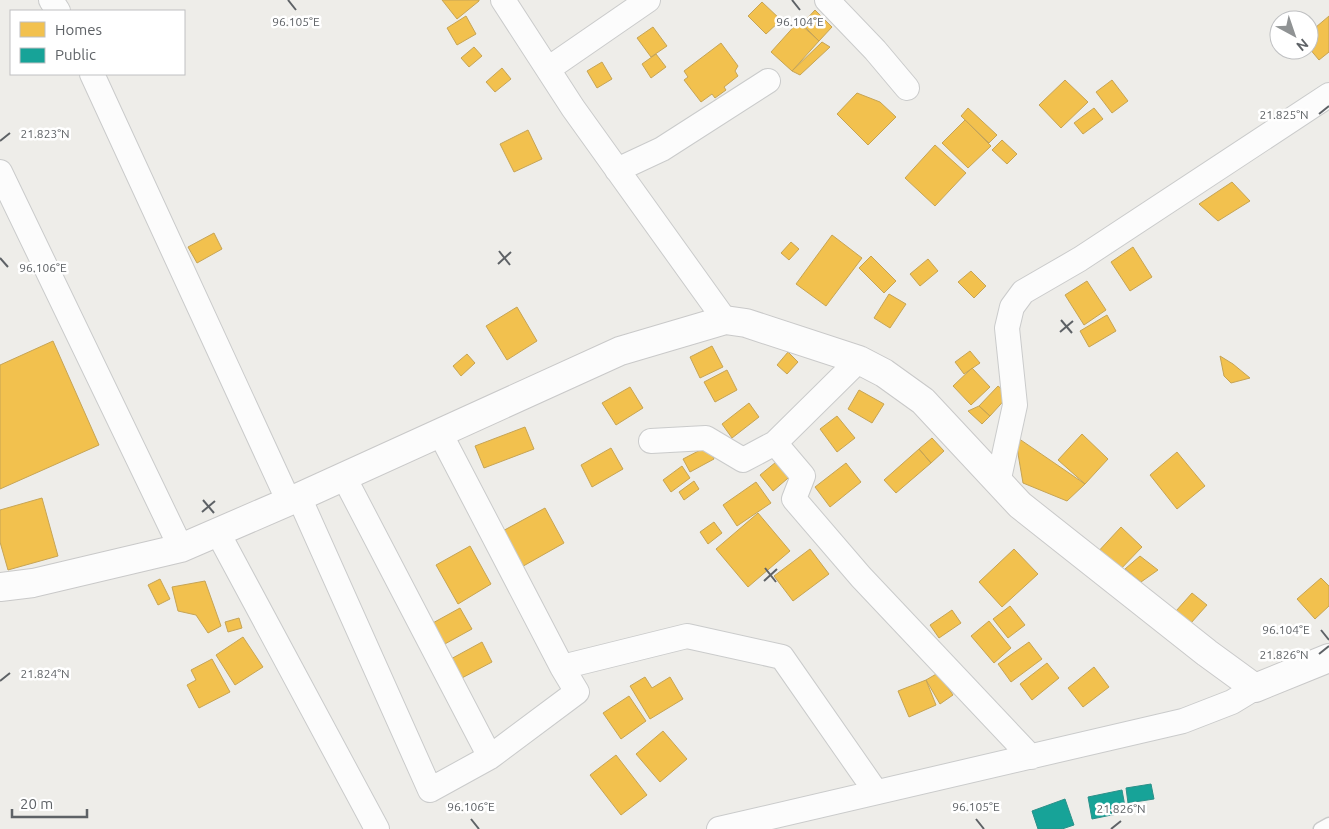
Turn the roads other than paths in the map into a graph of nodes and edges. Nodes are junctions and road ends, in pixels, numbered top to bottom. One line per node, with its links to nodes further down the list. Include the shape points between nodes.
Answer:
1 (502, 0): 4 (street)
2 (648, 0): 4 (street)
3 (827, 0): 7 (street)
4 (548, 69): 9 (street)
5 (92, 75): 18 (street)
6 (768, 81): 9 (street, via 662,149)
7 (907, 88)
8 (1329, 95): 17 (street, via 1023,292 1012,307 1007,328 1015,405)
9 (617, 170): 11 (street)
10 (0, 172): 20 (street)
11 (725, 320): 12 (street, via 746,323); 13 (street, via 620,351)
12 (858, 360): 15 (street); 17 (street, via 884,373 923,401)
13 (440, 433): 16 (street); 23 (street)
14 (651, 441): 15 (street, via 706,438 744,460)
15 (775, 443): 26 (street, via 803,476 794,499 861,577)
16 (344, 476): 18 (street); 25 (street)
17 (998, 484): 24 (street, via 1051,530)
18 (294, 500): 19 (street); 25 (street, via 430,790)
19 (218, 533): 20 (street); 29 (street)
20 (181, 548): 21 (street, via 33,583)
21 (0, 587)
22 (1329, 658): 24 (street)
23 (562, 667): 25 (street, via 577,692); 27 (street, via 687,636 782,657)
24 (1255, 688): 26 (street, via 1232,702 1183,721)
25 (490, 757)
26 (1031, 757): 27 (street)
27 (876, 792): 30 (street)
28 (1329, 824): 31 (lane)
29 (377, 829)
30 (719, 829)
31 (1320, 829)

